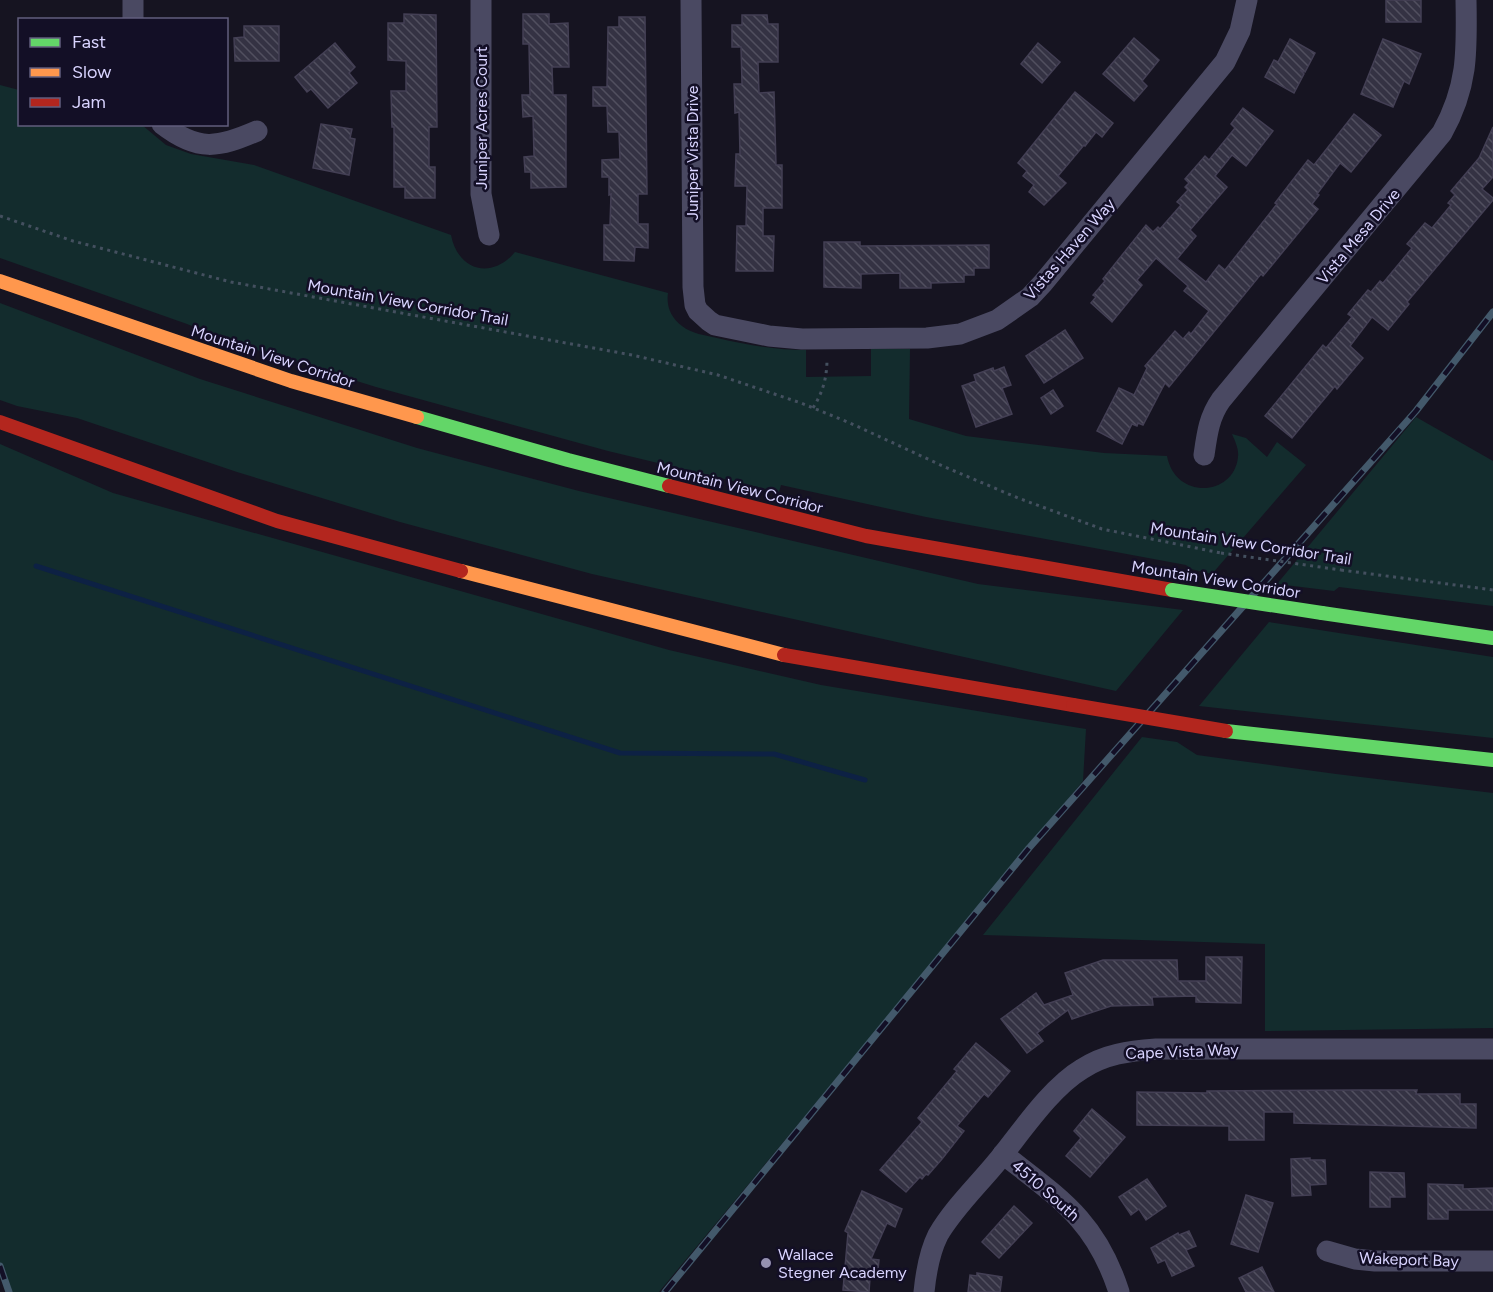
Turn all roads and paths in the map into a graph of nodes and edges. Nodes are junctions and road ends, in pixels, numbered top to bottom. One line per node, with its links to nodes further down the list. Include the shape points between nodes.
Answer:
1 (133, 0): 6 (street)
2 (481, 0): 10 (street, Juniper Acres Court, via 481,194)
3 (691, 0): 12 (street, Juniper Vista Drive)
4 (1247, 0): 12 (street, Vistas Haven Way, via 1240,31 1214,77 1043,283 997,320 940,338 779,338 715,325)
5 (1466, 0): 16 (street, Vista Mesa Drive, via 1465,71 1457,103 1442,133 1221,400 1209,423)
6 (133, 18)
7 (165, 126): 8 (street, via 180,137 203,145 230,143)
8 (257, 131)
9 (1, 216): 14 (path, Mountain View Corridor Trail, via 73,241 231,282 632,355 718,375)
10 (489, 235)
11 (0, 281): 18 (highway, Mountain View Corridor, bridge, via 291,381 568,460 866,536 1172,590)
12 (695, 305)
13 (827, 375): 14 (path)
14 (813, 408): 17 (path, Mountain View Corridor Trail, bridge, via 1018,498 1102,529 1221,553)
15 (6, 424): 19 (highway, bridge, via 277,521 779,654 1226,730)
16 (1204, 454)
17 (1493, 590)
18 (1493, 638)
19 (1493, 760)
20 (1493, 1049): 21 (street, Cape Vista Way, via 1123,1052 1093,1062 1067,1079)
21 (1004, 1154): 24 (street, Cape Vista Way, via 938,1236 927,1265); 25 (street, 4510 South, via 1068,1205 1082,1221 1105,1256)
22 (1327, 1251): 23 (street, Wakeport Bay, via 1375,1261)
23 (1493, 1261)
24 (924, 1292)
25 (1119, 1292)

